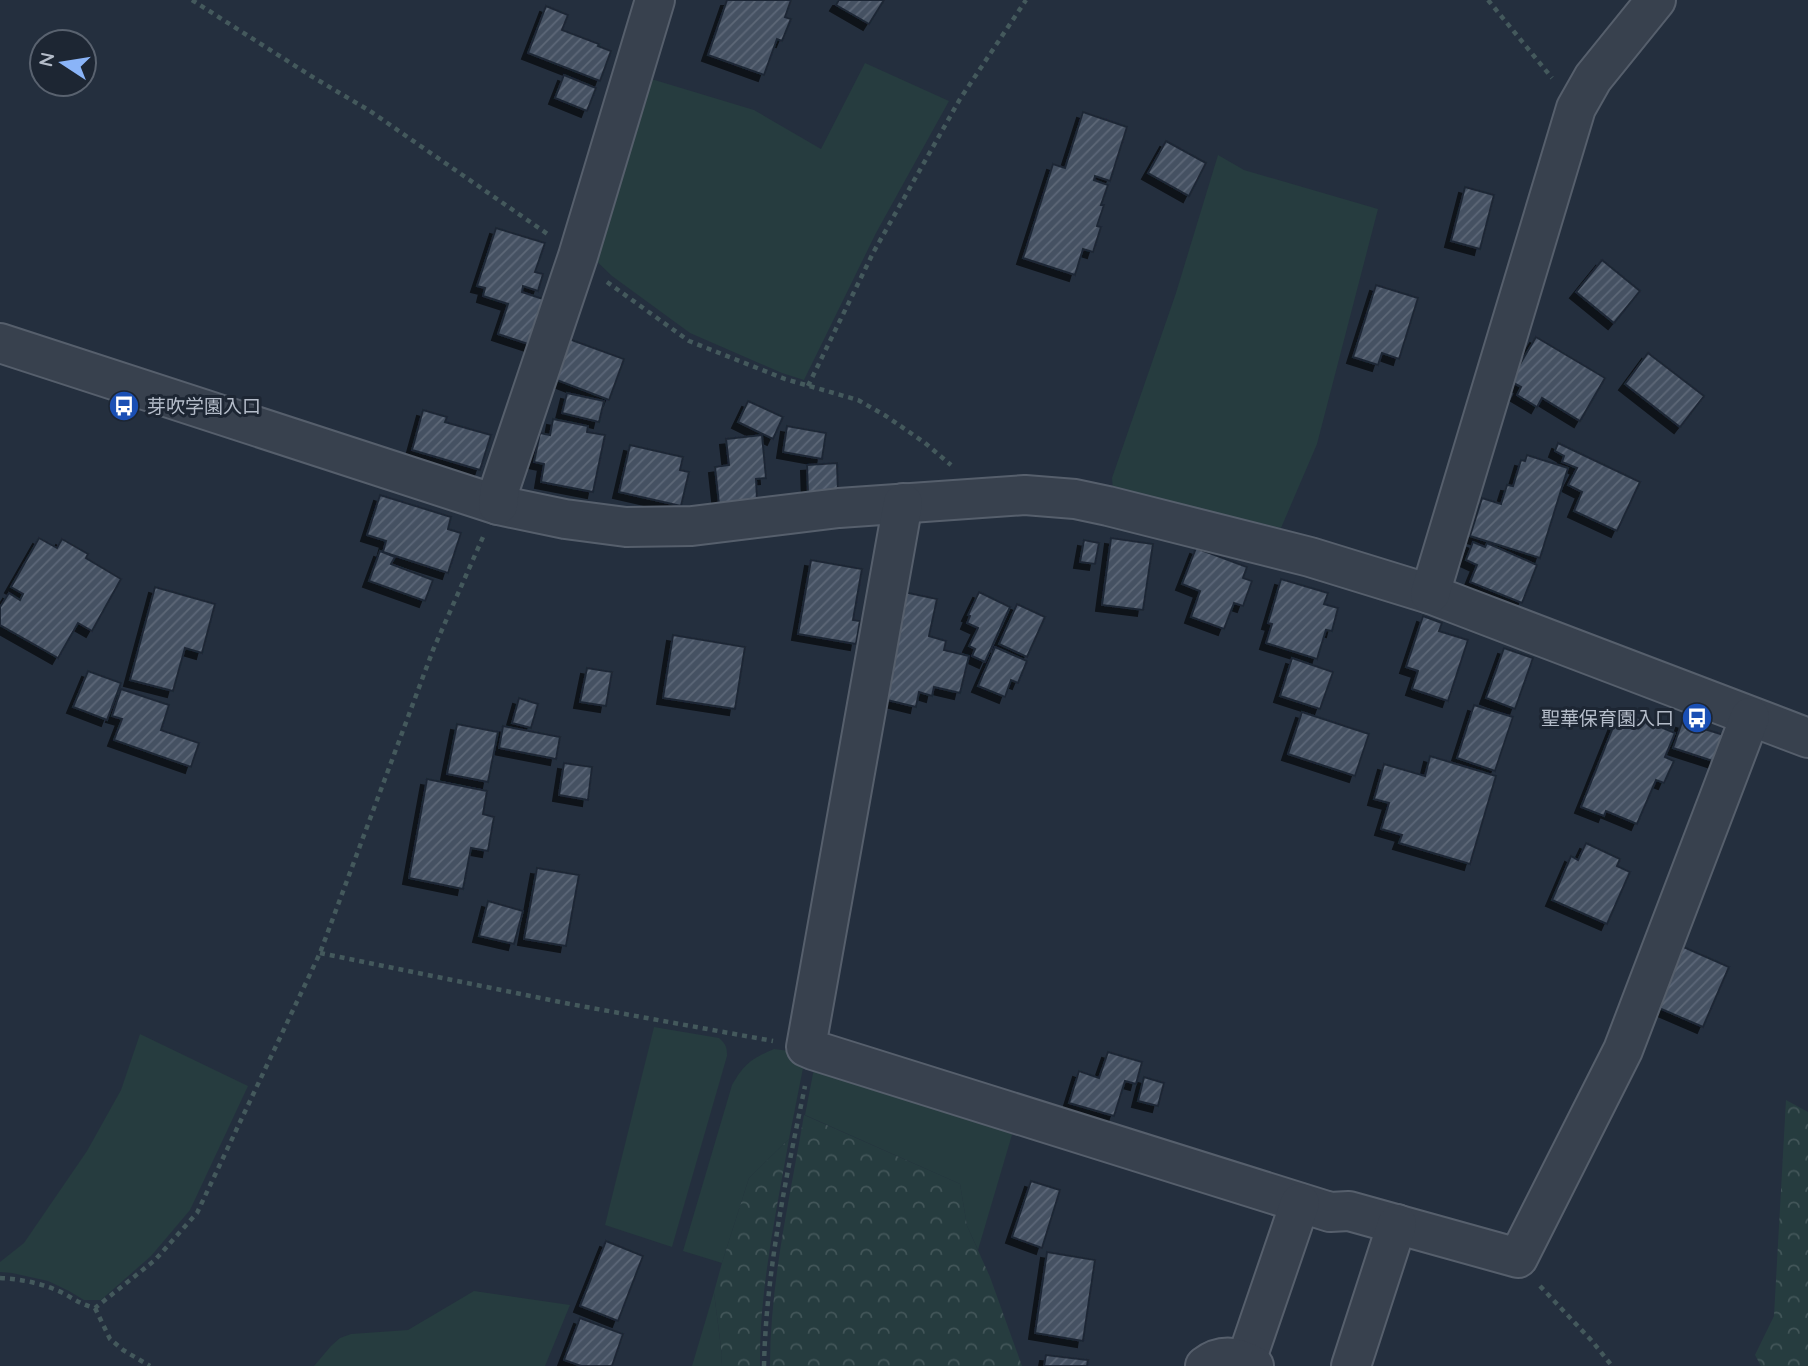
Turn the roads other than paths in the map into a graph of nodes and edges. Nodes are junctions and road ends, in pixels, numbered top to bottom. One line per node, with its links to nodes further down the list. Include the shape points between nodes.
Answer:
1 (655, 0): 5 (street)
2 (1656, 0): 6 (street, via 1593,78 1576,108)
3 (0, 343): 5 (street)
4 (903, 503): 5 (street, via 692,526 626,527); 6 (street, via 1025,495 1086,501 1310,557); 9 (street, via 809,1049)
5 (498, 505)
6 (1430, 594): 7 (street)
7 (1749, 717): 8 (street); 10 (street, via 1623,1050 1518,1258)
8 (1808, 738)
9 (1300, 1203): 10 (street); 11 (street)
10 (1397, 1224): 13 (street)
11 (1250, 1364): 12 (street, via 1230,1357)
12 (1205, 1366)
13 (1351, 1366)

